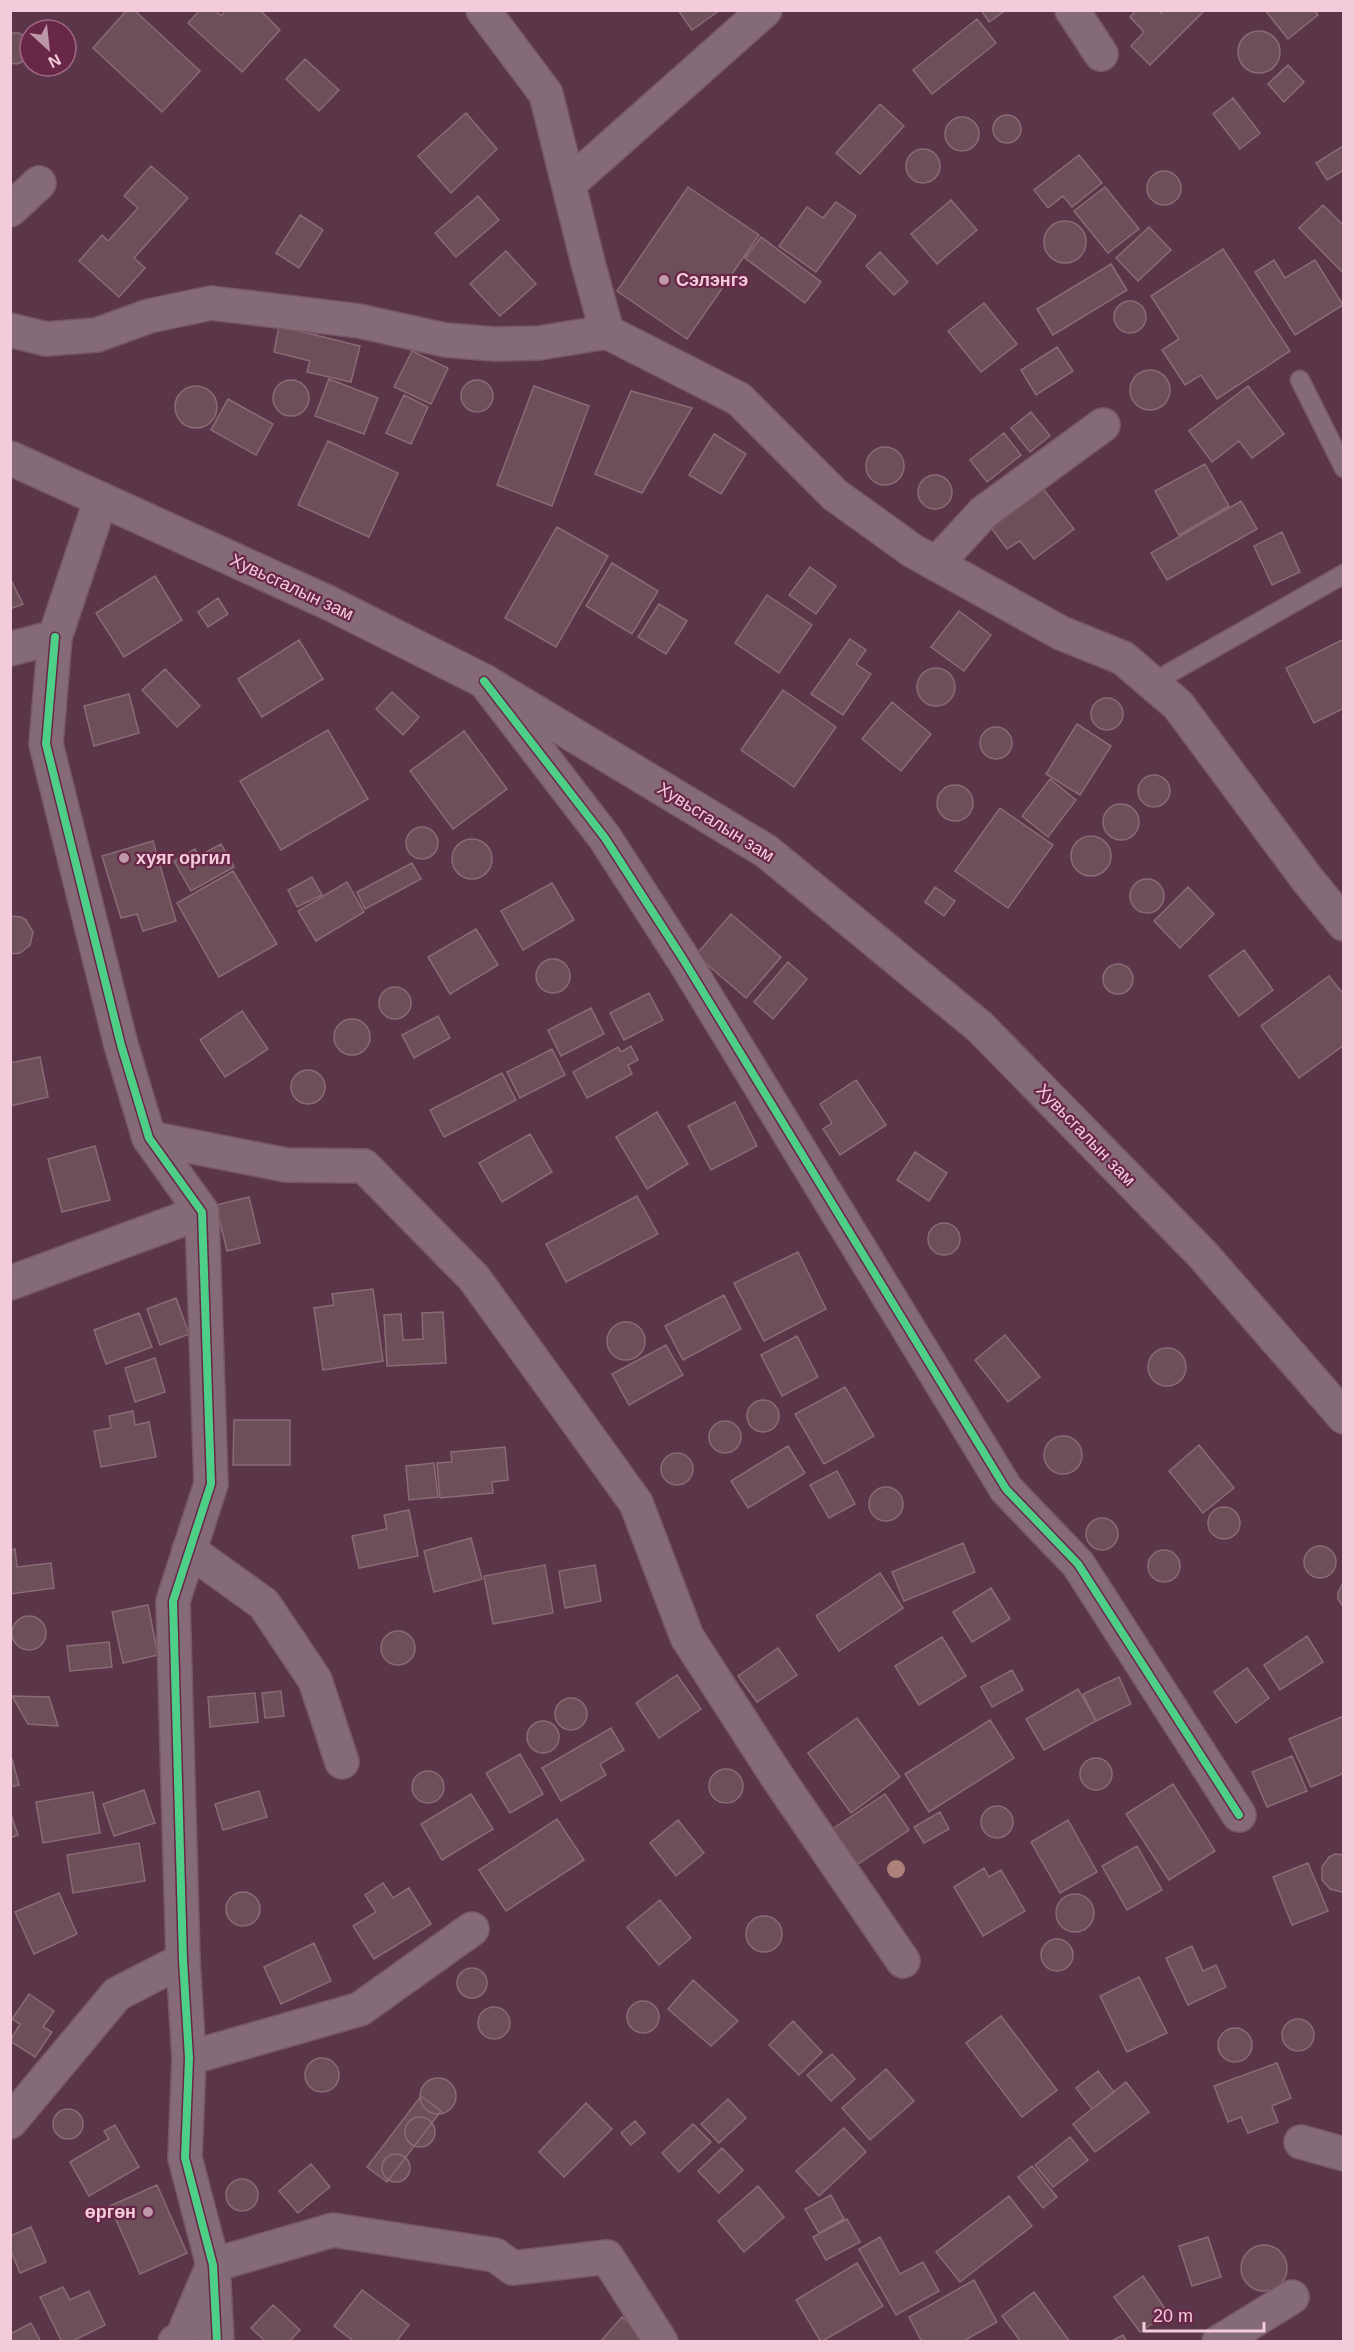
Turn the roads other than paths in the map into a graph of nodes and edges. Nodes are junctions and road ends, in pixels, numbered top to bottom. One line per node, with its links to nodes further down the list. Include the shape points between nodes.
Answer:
1 (483, 10): 6 (street, via 546,94)
2 (765, 10): 6 (street)
3 (1072, 10): 4 (street)
4 (1101, 54)
5 (39, 183): 7 (street)
6 (569, 183): 9 (street)
7 (10, 210)
8 (10, 330): 9 (street, via 46,339 97,335 149,316 211,303 359,321 445,340 494,344 539,343)
9 (607, 332): 15 (street, via 739,399 836,495)
10 (1300, 380): 13 (lane)
11 (1103, 424): 15 (street, via 984,512)
12 (10, 458): 14 (street, Хувьсгалын зам)
13 (1344, 468)
14 (101, 499): 17 (street); 19 (street, Хувьсгалын зам, via 329,603)
15 (936, 564): 20 (street, via 1061,633 1123,658)
16 (1344, 574): 20 (lane)
17 (55, 637): 18 (street); 22 (street, via 46,744 121,1045)
18 (10, 649)
19 (484, 681): 25 (street, Хувьсгалын зам, via 766,851 980,1027 1203,1255); 28 (street, via 605,838 1006,1489 1077,1564)
20 (1152, 683): 21 (street, via 1178,705)
21 (1344, 924)
22 (149, 1138): 23 (street); 31 (street, via 286,1165 364,1166 474,1278 636,1503 687,1637)
23 (202, 1212): 24 (street); 26 (street, via 211,1484)
24 (10, 1283)
25 (1344, 1417)
26 (189, 1550): 27 (street, via 264,1604 315,1680); 30 (street, via 173,1602)
27 (342, 1762)
28 (1239, 1815)
29 (472, 1929): 32 (street, via 360,2009)
30 (183, 1960): 32 (street); 33 (street, via 117,1994)
31 (903, 1961)
32 (189, 2058): 36 (street, via 185,2158)
33 (10, 2122)
34 (1301, 2142): 35 (street)
35 (1344, 2154)
36 (213, 2265): 38 (street, via 182,2338); 39 (street); 40 (street, via 333,2230 495,2255 513,2268 607,2257)
37 (1292, 2297): 41 (street)
38 (175, 2342)
39 (217, 2342)
40 (661, 2342)
41 (1219, 2342)

